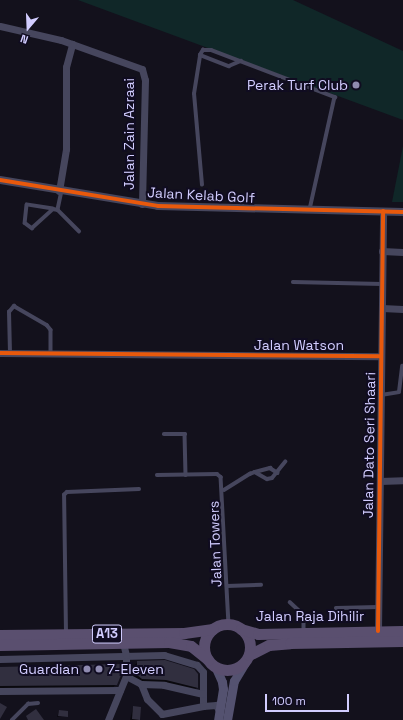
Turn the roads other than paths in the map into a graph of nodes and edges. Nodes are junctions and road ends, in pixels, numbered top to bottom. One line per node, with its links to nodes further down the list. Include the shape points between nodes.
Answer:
1 (0, 26): 2 (street, Jalan Zain Azraai)
2 (72, 44): 7 (street, via 66,67 66,149); 8 (street, Jalan Zain Azraai, via 142,69 145,80)
3 (200, 55): 4 (lane, via 229,66); 4 (lane, via 204,50 211,50); 6 (lane, via 194,94)
4 (241, 61): 11 (lane, via 335,97)
5 (0, 180): 7 (street, Jalan Kelab Golf)
6 (202, 185)
7 (60, 191): 8 (street, Jalan Kelab Golf); 10 (lane)
8 (142, 204): 11 (street, Jalan Kelab Golf)
9 (53, 209): 9 (lane, via 32,228 25,223 27,205); 10 (lane)
10 (58, 210): 14 (lane)
11 (310, 210): 12 (street, Jalan Kelab Golf)
12 (383, 212): 13 (street, Jalan Kelab Golf); 15 (street, Jalan Dato Seri Shaari)
13 (403, 212)
14 (79, 232)
15 (382, 251): 16 (street); 18 (street, Jalan Dato Seri Shaari)
16 (403, 252)
17 (293, 282): 18 (lane)
18 (382, 284): 19 (street, Jalan Dato Seri Shaari)
19 (382, 308): 20 (street); 24 (street, Jalan Dato Seri Shaari)
20 (403, 309)
21 (0, 353): 22 (street, Jalan Watson)
22 (10, 353): 23 (street, Jalan Watson); 23 (lane, via 9,312 14,306 47,325 51,330)
23 (51, 354): 24 (street, Jalan Watson)
24 (381, 356): 26 (street, Jalan Dato Seri Shaari)
25 (402, 366): 26 (lane, via 399,392)
26 (381, 396): 34 (street, Jalan Dato Seri Shaari)
27 (164, 434): 32 (lane, via 185,434)
28 (285, 462): 30 (lane)
29 (255, 472): 30 (lane, via 270,468); 30 (lane, via 267,479); 36 (lane, Jalan Towers)
30 (278, 472)
31 (157, 475): 32 (lane)
32 (186, 475): 36 (lane, via 220,475)
33 (403, 480): 34 (street)
34 (380, 481): 40 (street, Jalan Dato Seri Shaari)
35 (139, 489): 48 (lane, via 67,492 64,495)
36 (224, 490): 38 (lane, Jalan Towers)
37 (261, 585): 38 (lane)
38 (227, 586): 42 (lane, Jalan Towers)
39 (290, 602): 47 (lane, via 304,615)
40 (378, 607): 41 (lane); 45 (street, Jalan Dato Seri Shaari)
41 (336, 608)
42 (229, 624): 43 (main road, A13); 44 (main road)
43 (213, 629): 48 (main road, A13, via 184,633); 56 (main road, via 205,640)
44 (241, 629): 47 (main road, Jalan Raja Dihilir, via 258,634); 55 (main road, via 249,640)
45 (378, 631): 46 (main road, Jalan Raja Dihilir); 47 (main road, Jalan Raja Dihilir)
46 (403, 631)
47 (304, 633)
48 (66, 634): 49 (main road, A13)
49 (0, 635)
50 (403, 641): 55 (main road, Jalan Raja Dihilir, via 268,645)
51 (123, 643): 52 (main road, A13); 53 (street); 56 (main road, A13, via 182,643 191,646)
52 (0, 645)
53 (126, 655): 54 (street); 57 (street); 61 (street, via 164,655 197,665 203,672)
54 (0, 659)
55 (247, 659): 56 (main road, via 234,669); 69 (main road, via 234,681)
56 (211, 663): 62 (main road, via 222,682)
57 (126, 676): 58 (street); 59 (street)
58 (141, 684): 61 (street, via 164,685); 64 (street, via 147,699 162,714)
59 (120, 690): 60 (street); 67 (street)
60 (0, 691)
61 (203, 694): 64 (street)
62 (221, 699): 64 (street); 65 (main road)
63 (38, 703): 66 (lane, via 28,704)
64 (203, 706): 65 (street, via 216,705)
65 (219, 710): 68 (main road)
66 (12, 720)
67 (108, 720)
68 (218, 720)
69 (227, 720)

